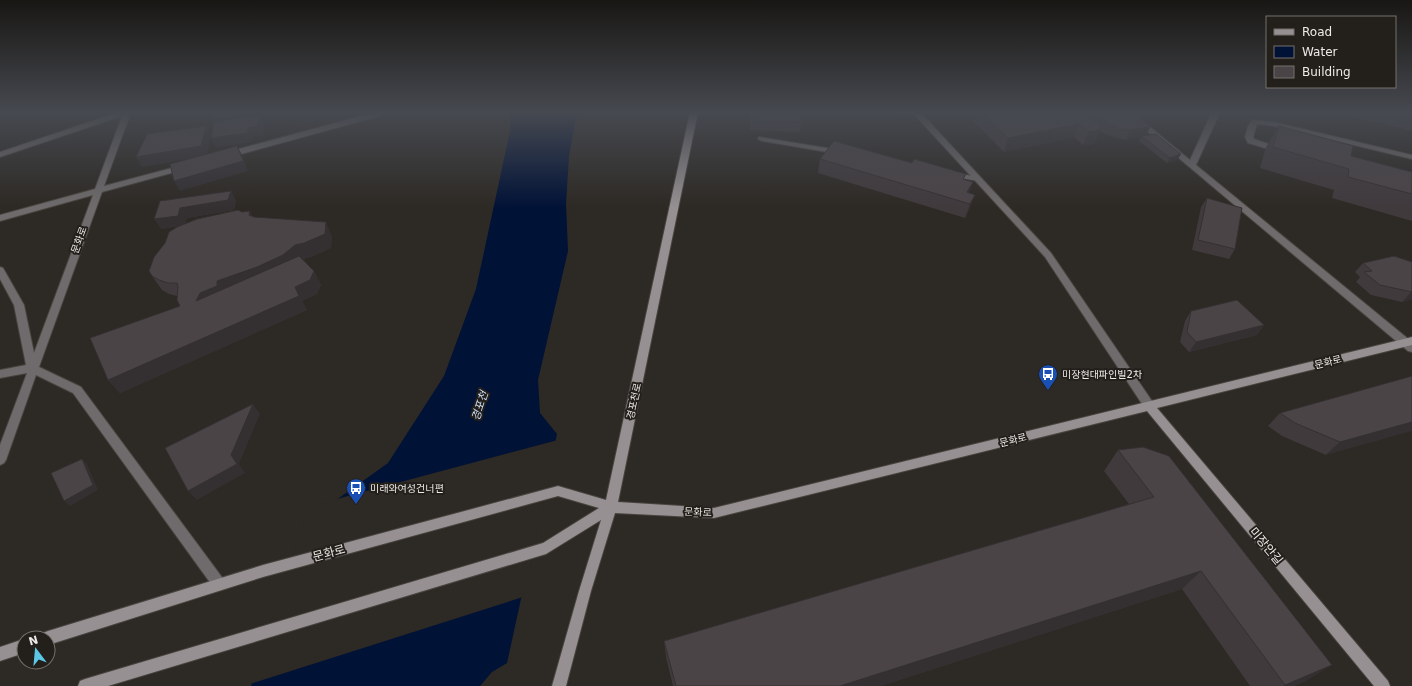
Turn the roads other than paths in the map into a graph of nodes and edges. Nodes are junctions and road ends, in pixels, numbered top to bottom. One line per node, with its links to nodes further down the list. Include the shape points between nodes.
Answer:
1 (32, 144): 13 (street)
2 (115, 144): 20 (street, 문화로)
3 (266, 144): 14 (street)
4 (687, 144): 28 (street, 경포천로)
5 (791, 144): 12 (street)
6 (948, 144): 19 (street)
7 (1167, 144): 17 (street)
8 (1202, 144): 17 (street)
9 (1261, 144): 11 (street)
10 (1357, 144): 15 (street)
11 (1285, 151)
12 (844, 153)
13 (0, 155)
14 (218, 157)
15 (1412, 157)
16 (188, 165): 20 (street)
17 (1192, 165): 23 (street)
18 (948, 173): 19 (street)
19 (978, 179): 26 (street, via 1048,255)
20 (98, 190): 21 (street); 24 (street, 문화로)
21 (0, 218)
22 (0, 270): 24 (street, via 19,305)
23 (1410, 344): 26 (street, 문화로)
24 (32, 368): 25 (street); 27 (street, 문화로); 29 (street, via 77,390)
25 (0, 374)
26 (1150, 407): 28 (street, 문화로, via 714,513); 35 (street, 미장안길)
27 (0, 460)
28 (611, 507): 29 (street, 문화로, via 558,491); 33 (street, via 546,548); 34 (street, 경포천로)
29 (219, 584): 30 (street, 문화로)
30 (56, 635)
31 (16, 649): 32 (street)
32 (0, 654)
33 (85, 686)
34 (559, 686)
35 (1383, 686)

